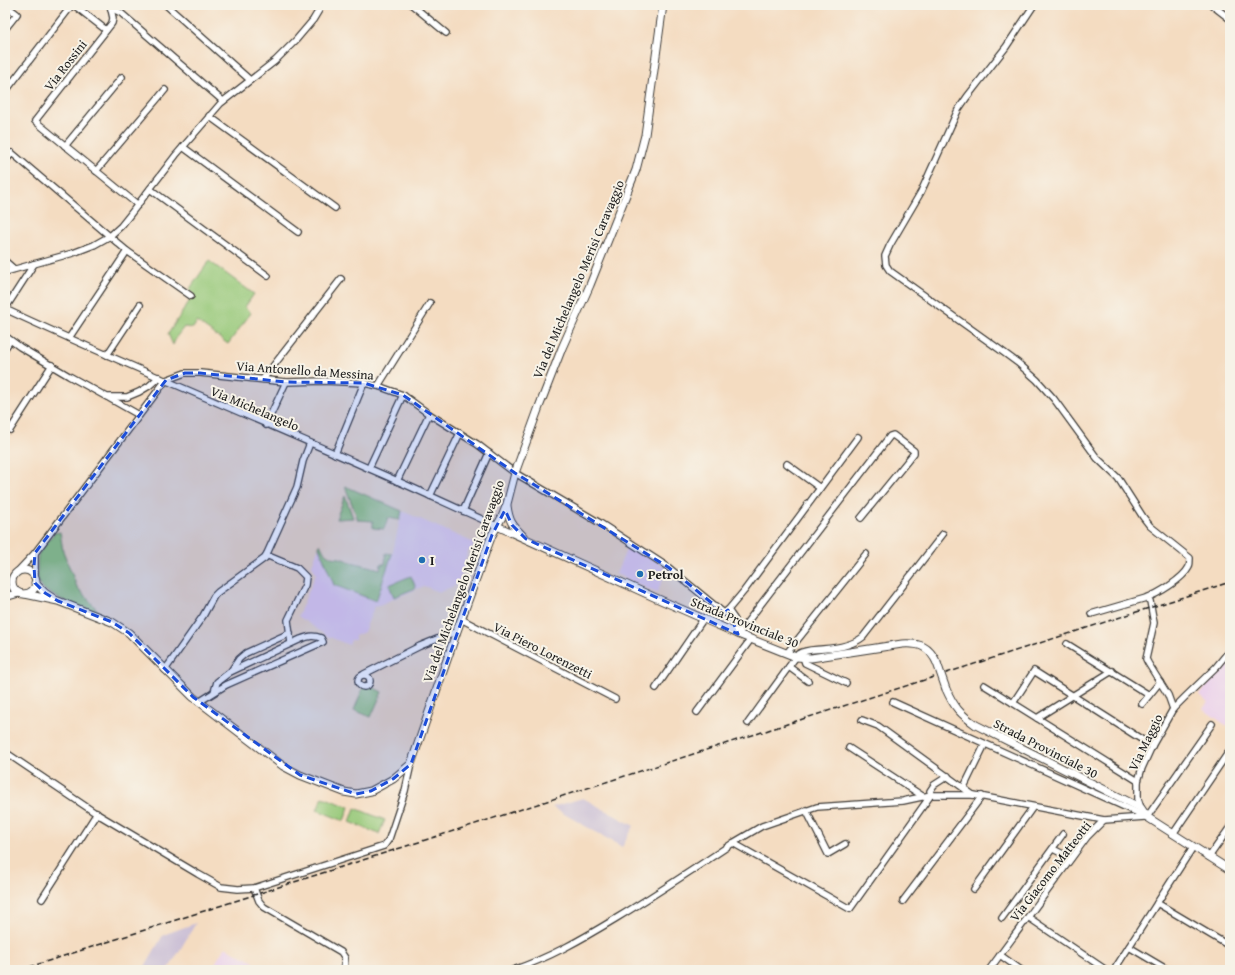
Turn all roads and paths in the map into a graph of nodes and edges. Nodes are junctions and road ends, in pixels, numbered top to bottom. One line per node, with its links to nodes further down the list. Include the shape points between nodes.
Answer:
1 (5, 5): 12 (street, via 17,14)
2 (73, 5): 13 (street); 18 (street)
3 (166, 5): 16 (street)
4 (314, 5): 10 (street)
5 (412, 5): 14 (street)
6 (663, 5): 66 (street, Via del Michelangelo Merisi Caravaggio, via 645,135 636,170 562,348)
7 (1034, 5): 84 (street, via 958,110 920,192 885,256 886,265 890,271 1018,363 1037,380 1097,458 1118,478 1150,526 1190,558 1189,567 1179,578)
8 (1212, 5): 11 (street)
9 (111, 6): 13 (street, Via Rossini, via 112,23); 19 (street)
10 (321, 6): 16 (street, via 296,40 275,61)
11 (1230, 19)
12 (5, 29)
13 (106, 30): 21 (street, Via Rossini, via 35,121)
14 (446, 33)
15 (122, 77): 21 (street)
16 (250, 80): 19 (street)
17 (166, 90): 24 (street)
18 (5, 92)
19 (223, 101): 20 (street)
20 (209, 116): 22 (street); 27 (street)
21 (65, 146): 24 (street)
22 (183, 147): 25 (street); 28 (street)
23 (5, 161): 29 (street, via 12,154)
24 (96, 171): 26 (street)
25 (150, 189): 26 (street); 35 (street)
26 (138, 205): 29 (street)
27 (335, 208)
28 (298, 232)
29 (110, 236): 30 (street); 32 (street, via 94,246)
30 (128, 251): 37 (street); 42 (street)
31 (5, 261): 33 (street)
32 (34, 264): 33 (street); 40 (street)
33 (14, 269): 34 (street)
34 (5, 272)
35 (268, 276)
36 (341, 279): 48 (street)
37 (191, 296)
38 (430, 303): 52 (street)
39 (140, 305): 45 (street)
40 (5, 309): 42 (street, Via Michelangelo)
41 (5, 336): 43 (street)
42 (69, 338): 45 (street, Via Michelangelo)
43 (10, 341): 44 (street); 46 (street)
44 (5, 348)
45 (107, 355): 47 (street, Via Michelangelo)
46 (52, 365): 54 (street); 58 (street)
47 (159, 377): 49 (street, Via Michelangelo); 54 (street, via 139,392 128,396)
48 (263, 379): 49 (street, Via Antonello da Messina, via 185,373); 50 (street, Via Antonello da Messina)
49 (166, 380): 56 (street); 57 (street, Via Michelangelo)
50 (286, 382): 51 (street, Via Antonello da Messina); 57 (street)
51 (364, 383): 52 (street, Via Antonello da Messina); 62 (street)
52 (378, 386): 53 (street, Via Antonello da Messina)
53 (403, 395): 55 (street, Via Antonello da Messina); 65 (street)
54 (107, 397): 56 (street)
55 (429, 414): 59 (street, Via Antonello da Messina); 67 (street)
56 (140, 415): 76 (street)
57 (266, 425): 61 (street, Via Michelangelo)
58 (10, 430)
59 (460, 433): 63 (street, Via Antonello da Messina); 69 (street)
60 (858, 437): 68 (street)
61 (310, 443): 62 (street, Via Michelangelo); 78 (street, via 297,487)
62 (335, 454): 65 (street, Via Michelangelo)
63 (489, 454): 66 (street, Via Antonello da Messina); 71 (street)
64 (787, 464): 68 (street)
65 (369, 468): 67 (street, Via Michelangelo)
66 (515, 473): 70 (street, Via del Michelangelo Merisi Caravaggio); 86 (street, Via Antonello da Messina, via 600,522 668,567 724,613)
67 (396, 480): 69 (street, Via Michelangelo)
68 (820, 488): 86 (street)
69 (430, 496): 71 (street, Via Michelangelo)
70 (507, 504): 73 (street, Via del Michelangelo Merisi Caravaggio); 75 (street, via 512,525)
71 (463, 511): 73 (street, Via Michelangelo)
72 (861, 518): 92 (street, via 914,453 893,435)
73 (496, 526): 75 (street, Strada Provinciale 30); 89 (street, Via del Michelangelo Merisi Caravaggio)
74 (943, 534): 98 (street, via 863,637 834,648 805,651 798,654)
75 (526, 539): 88 (street, Strada Provinciale 30)
76 (35, 553): 79 (street); 80 (street)
77 (866, 554): 97 (street)
78 (266, 555): 91 (street, via 297,568 306,577 305,585 288,620); 100 (street, via 214,596)
79 (16, 574): 80 (street, via 25,570); 81 (street); 82 (street, via 12,579 12,586)
80 (35, 580): 82 (street, via 31,591); 85 (street, via 45,593)
81 (5, 582)
82 (22, 593): 83 (street); 85 (street)
83 (5, 597)
84 (1146, 598): 87 (street); 105 (street, via 1150,601 1154,623 1146,659)
85 (58, 601): 100 (street, via 112,622 129,633)
86 (728, 610): 92 (street)
87 (1091, 614)
88 (704, 618): 92 (street, Strada Provinciale 30); 108 (street)
89 (461, 620): 90 (street, Via del Michelangelo Merisi Caravaggio); 112 (street, Via Piero Lorenzetti)
90 (457, 631): 103 (street); 128 (street, Via del Michelangelo Merisi Caravaggio)
91 (290, 633): 94 (street); 102 (street, via 246,653)
92 (738, 634): 93 (street, Strada Provinciale 30)
93 (751, 639): 97 (street, Strada Provinciale 30); 118 (street)
94 (292, 643): 102 (street); 109 (street, via 310,636 321,638 323,642)
95 (1067, 644): 101 (street)
96 (1230, 650): 117 (street, Via Maggio)
97 (787, 653): 98 (street, Strada Provinciale 30)
98 (800, 657): 99 (street); 106 (street, via 805,663); 137 (street, Strada Provinciale 30, bridge, via 819,657 917,644 931,653 953,704 963,716 976,725)
99 (789, 667): 104 (street); 121 (street)
100 (165, 670): 113 (street)
101 (1112, 671): 110 (street); 111 (street)
102 (230, 672): 109 (street, via 217,682)
103 (364, 674)
104 (808, 681)
105 (1160, 682): 110 (street); 117 (street)
106 (846, 683)
107 (984, 685): 115 (street)
108 (656, 688)
109 (214, 692): 113 (street)
110 (1148, 695): 116 (street)
111 (1073, 696): 115 (street, via 1034,671); 119 (street); 124 (street)
112 (615, 699)
113 (199, 702): 128 (street, via 261,745 283,766 344,792 356,794 371,791 393,779)
114 (893, 702): 123 (street)
115 (1013, 703): 119 (street)
116 (1142, 704)
117 (1173, 709): 124 (street, Via Maggio)
118 (697, 712)
119 (1037, 718): 130 (street)
120 (862, 720): 129 (street, via 878,726)
121 (748, 723)
122 (1212, 724): 140 (street)
123 (985, 744): 131 (street, via 972,764); 140 (street)
124 (1152, 746): 130 (street, Via Maggio)
125 (849, 748): 135 (street)
126 (1230, 750): 144 (street)
127 (5, 752): 139 (street)
128 (411, 764): 152 (street, via 405,791 389,839 384,846)
129 (948, 776): 131 (street); 132 (street, via 934,785 930,791)
130 (1138, 781): 137 (street, Via Maggio)
131 (964, 787): 133 (street)
132 (931, 795): 133 (street); 135 (street); 145 (street, via 850,910)
133 (974, 795): 134 (street)
134 (982, 796): 136 (street); 155 (street)
135 (924, 797): 138 (street)
136 (1034, 807): 141 (street); 153 (street)
137 (1141, 808): 140 (street, Strada Provinciale 30)
138 (806, 810): 145 (street, via 762,826); 146 (street, via 828,854)
139 (97, 814): 152 (street, via 221,887); 154 (street)
140 (1147, 817): 141 (street, Via Giacomo Matteotti); 144 (street)
141 (1104, 820): 150 (street, Via Giacomo Matteotti)
142 (1230, 827): 149 (street)
143 (1063, 834): 148 (street)
144 (1173, 834): 147 (street)
145 (733, 843): 164 (street, via 596,930 552,954)
146 (845, 844)
147 (1193, 847): 149 (street); 156 (street)
148 (1053, 849): 150 (street); 158 (street)
149 (1209, 857): 151 (street)
150 (1071, 858): 157 (street, Via Giacomo Matteotti)
151 (1230, 870)
152 (254, 888): 163 (street, via 264,907 341,952 345,958)
153 (974, 889)
154 (42, 899)
155 (904, 901)
156 (1157, 904): 159 (street); 160 (street)
157 (1028, 917): 161 (street, Via Giacomo Matteotti); 167 (street)
158 (1002, 918)
159 (1226, 944)
160 (1129, 947): 162 (street); 168 (street)
161 (1000, 955): 165 (street, Via Giacomo Matteotti); 166 (street)
162 (1116, 967)
163 (344, 970)
164 (513, 970)
165 (989, 970)
166 (1021, 970)
167 (1106, 970)
168 (1168, 970)

